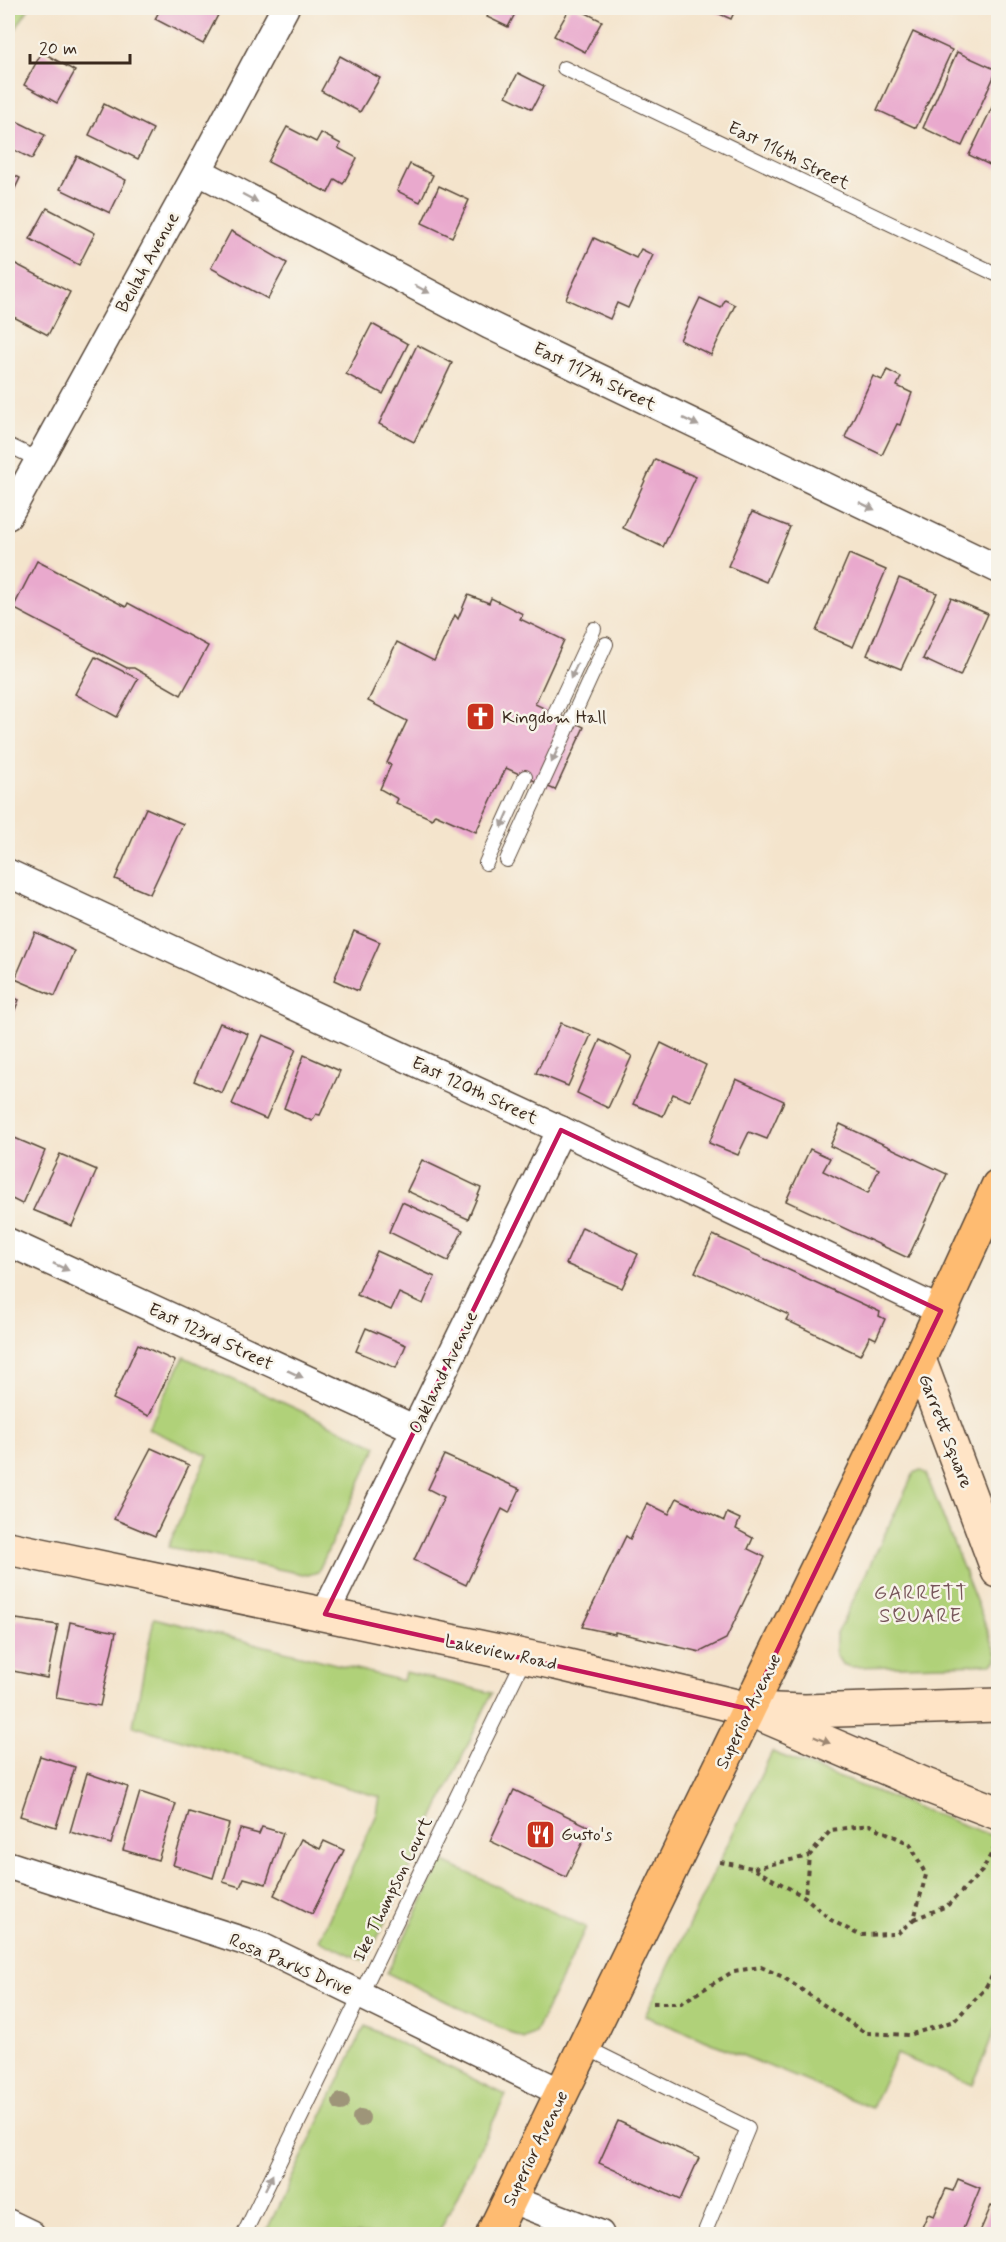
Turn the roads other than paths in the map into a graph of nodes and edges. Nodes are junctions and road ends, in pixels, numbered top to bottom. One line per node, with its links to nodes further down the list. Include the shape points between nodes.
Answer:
1 (285, 8): 3 (street, Beulah Avenue)
2 (564, 68): 4 (lane, East 116th Street)
3 (198, 171): 6 (street, Beulah Avenue); 8 (street, East 117th Street, one-way to 8, via 489,325)
4 (999, 275)
5 (8, 445): 6 (lane)
6 (39, 460): 7 (street, Beulah Avenue)
7 (8, 516)
8 (999, 569)
9 (594, 628): 11 (lane, one-way to 11)
10 (606, 644): 13 (lane, one-way to 13)
11 (555, 713)
12 (525, 777): 14 (lane, one-way to 14)
13 (507, 860)
14 (486, 863)
15 (8, 873): 16 (street, East 120th Street)
16 (561, 1130): 19 (street, East 120th Street); 21 (street, Oakland Avenue)
17 (999, 1186): 19 (main road, Superior Avenue)
18 (8, 1242): 21 (street, East 123rd Street, one-way to 21)
19 (941, 1311): 20 (main road, Superior Avenue)
20 (919, 1359): 23 (street, Garrett Square); 27 (main road, Superior Avenue)
21 (415, 1429): 24 (street, Oakland Avenue)
22 (8, 1548): 24 (street, Lakeview Road)
23 (999, 1571)
24 (325, 1614): 25 (street, Lakeview Road)
25 (525, 1657): 27 (street, Lakeview Road); 30 (lane, Ike Thompson Court)
26 (999, 1705): 27 (street, Lakeview Road)
27 (749, 1709): 28 (street, one-way to 28); 31 (main road, Superior Avenue)
28 (999, 1813)
29 (8, 1864): 30 (street, Rosa Parks Drive, via 262,1947)
30 (361, 1994): 32 (street, Rosa Parks Drive); 36 (lane, Ike Thompson Court, one-way to 30)
31 (585, 2047): 32 (main road, Superior Avenue); 39 (lane, via 748,2128)
32 (562, 2093): 33 (main road, Superior Avenue)
33 (510, 2199): 37 (main road, Superior Avenue); 38 (street)
34 (8, 2223): 35 (street)
35 (31, 2235)
36 (244, 2235)
37 (493, 2235)
38 (600, 2235)
39 (705, 2235)

